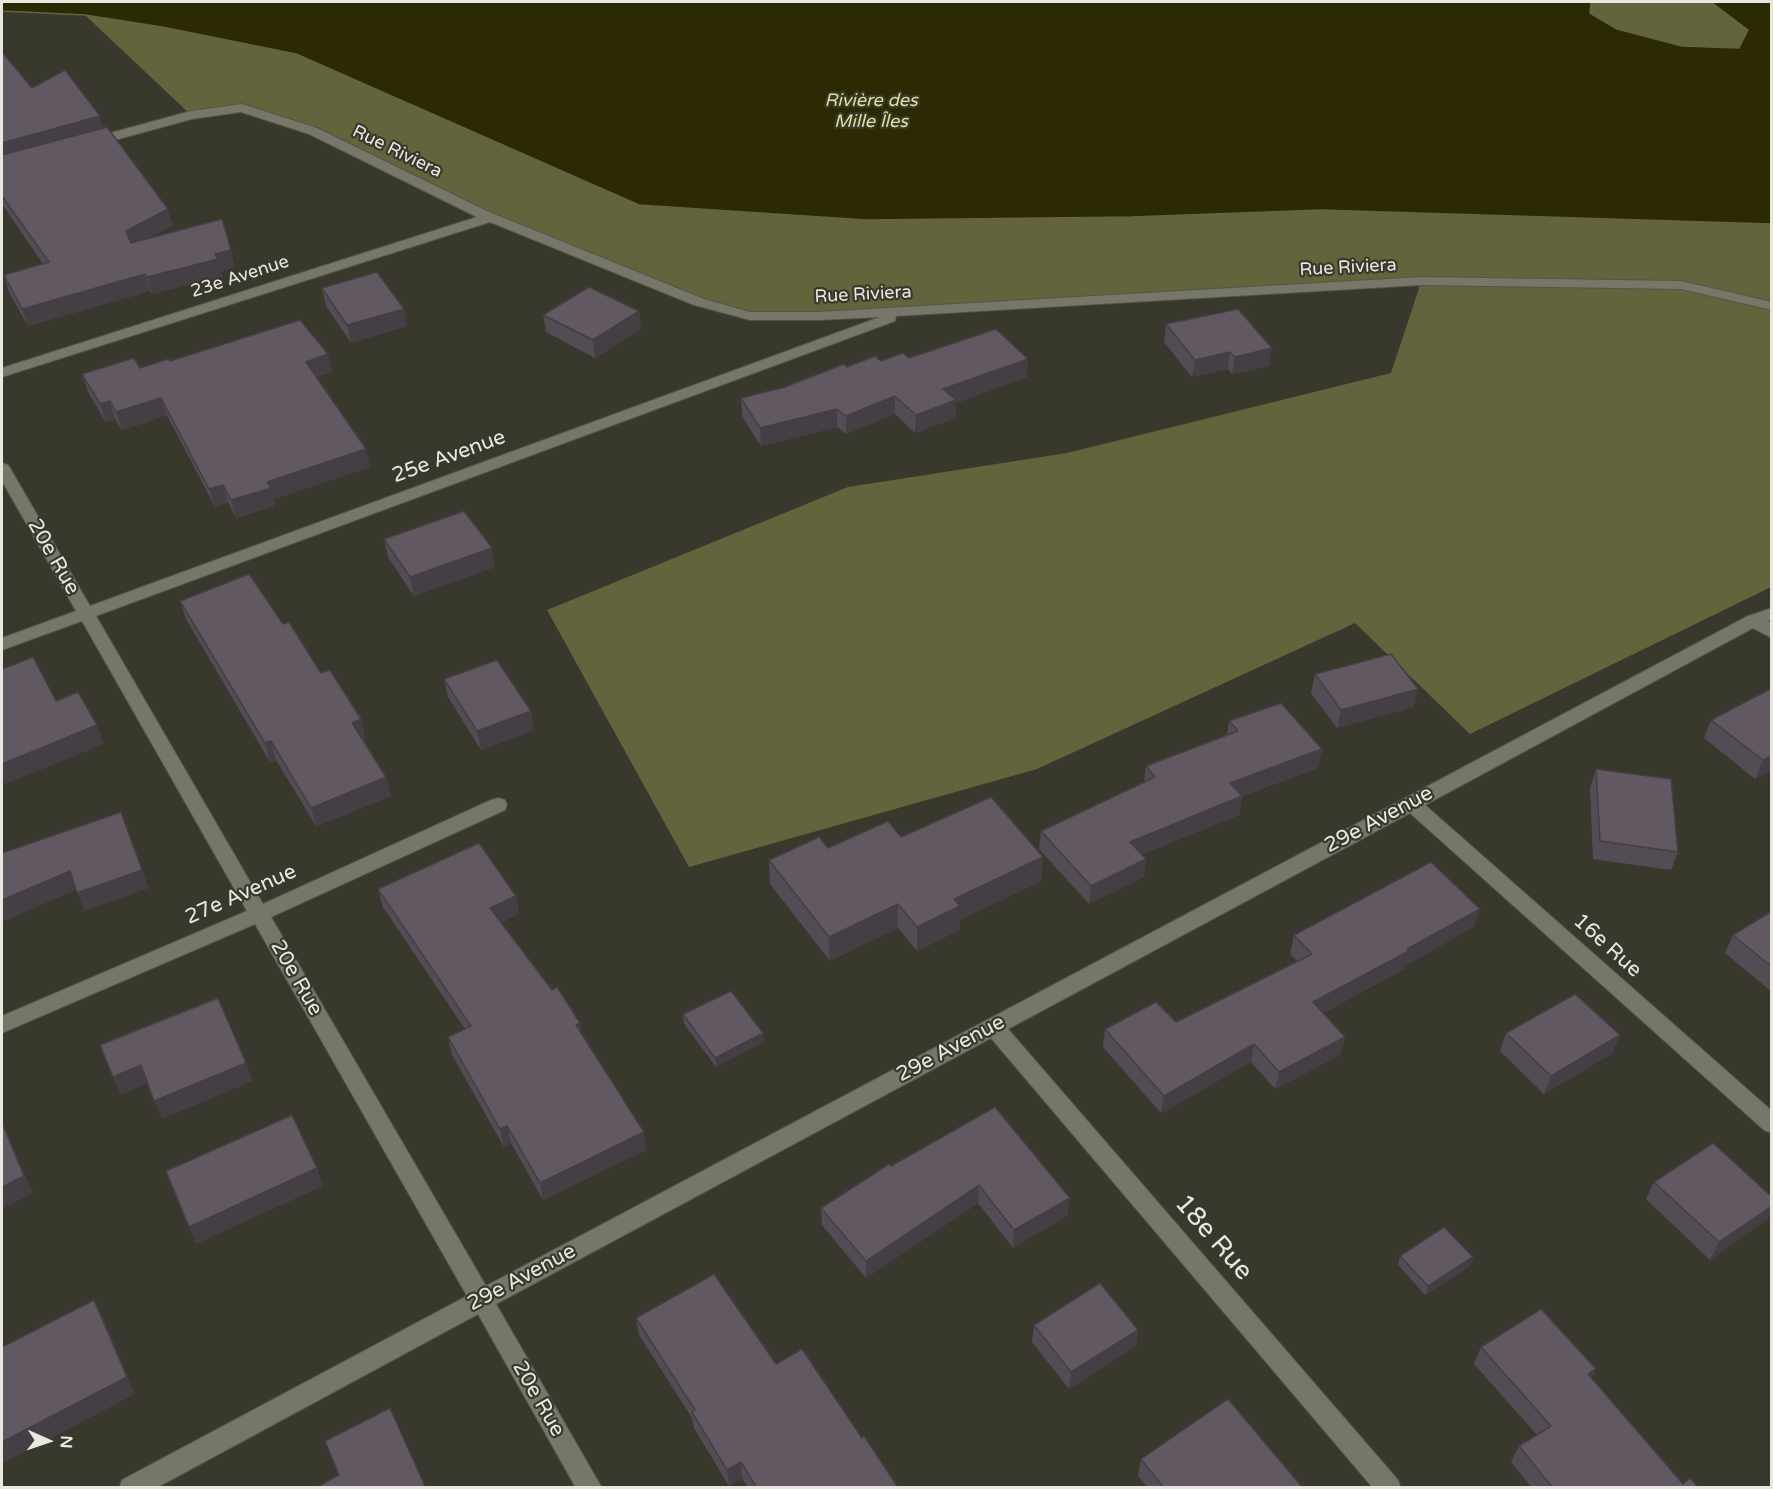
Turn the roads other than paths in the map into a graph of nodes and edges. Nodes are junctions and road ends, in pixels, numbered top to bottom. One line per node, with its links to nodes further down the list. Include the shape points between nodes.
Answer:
1 (80, 146): 2 (street, Rue Riviera, via 191,115 242,108 313,131)
2 (490, 217): 4 (street, Rue Riviera, via 699,302 750,316); 5 (street, 23e Avenue)
3 (1772, 306): 4 (street, Rue Riviera, via 1681,285 1421,281)
4 (910, 311): 7 (street, 25e Avenue)
5 (2, 374)
6 (2, 468): 7 (street, 20e Rue)
7 (85, 613): 10 (street, 25e Avenue); 13 (street, 20e Rue)
8 (1763, 616): 9 (street); 11 (street, 29e Avenue)
9 (1772, 632)
10 (2, 644)
11 (1411, 803): 15 (street, 29e Avenue); 16 (street, 16e Rue)
12 (498, 805): 13 (street, 27e Avenue)
13 (259, 914): 14 (street, 27e Avenue); 17 (street, 20e Rue)
14 (2, 1025)
15 (993, 1026): 17 (street, 29e Avenue); 20 (street, 18e Rue)
16 (1772, 1124)
17 (481, 1300): 18 (street, 29e Avenue); 19 (street, 20e Rue)
18 (131, 1488)
19 (590, 1488)
20 (1389, 1488)

